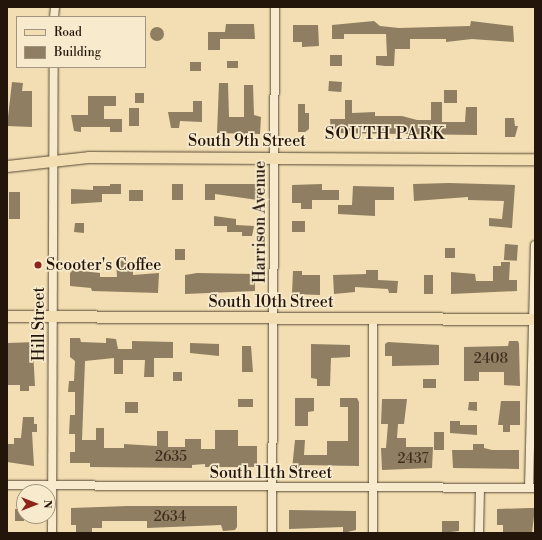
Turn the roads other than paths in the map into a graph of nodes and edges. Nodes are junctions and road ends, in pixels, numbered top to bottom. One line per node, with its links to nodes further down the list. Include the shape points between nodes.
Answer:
1 (275, 7): 3 (street, Harrison Avenue)
2 (54, 68): 4 (street, Hill Street)
3 (274, 158): 4 (main road, South 9th Street); 5 (main road, South 9th Street); 10 (street, Harrison Avenue)
4 (54, 159): 6 (main road, South 9th Street); 9 (street, Hill Street)
5 (535, 159)
6 (7, 166)
7 (535, 245): 12 (street)
8 (7, 316): 9 (main road, South 10th Street)
9 (54, 316): 10 (main road, South 10th Street); 13 (street, Hill Street)
10 (273, 318): 11 (main road, South 10th Street); 15 (street, Harrison Avenue)
11 (373, 318): 12 (main road, South 10th Street); 16 (street)
12 (534, 319): 18 (street)
13 (52, 484)
14 (56, 486): 15 (street, South 11th Street)
15 (273, 487): 16 (street, South 11th Street); 19 (street, Harrison Avenue)
16 (372, 488): 17 (street, South 11th Street); 20 (street)
17 (480, 488): 18 (street, South 11th Street); 21 (street)
18 (532, 488)
19 (272, 533)
20 (373, 533)
21 (480, 533)

